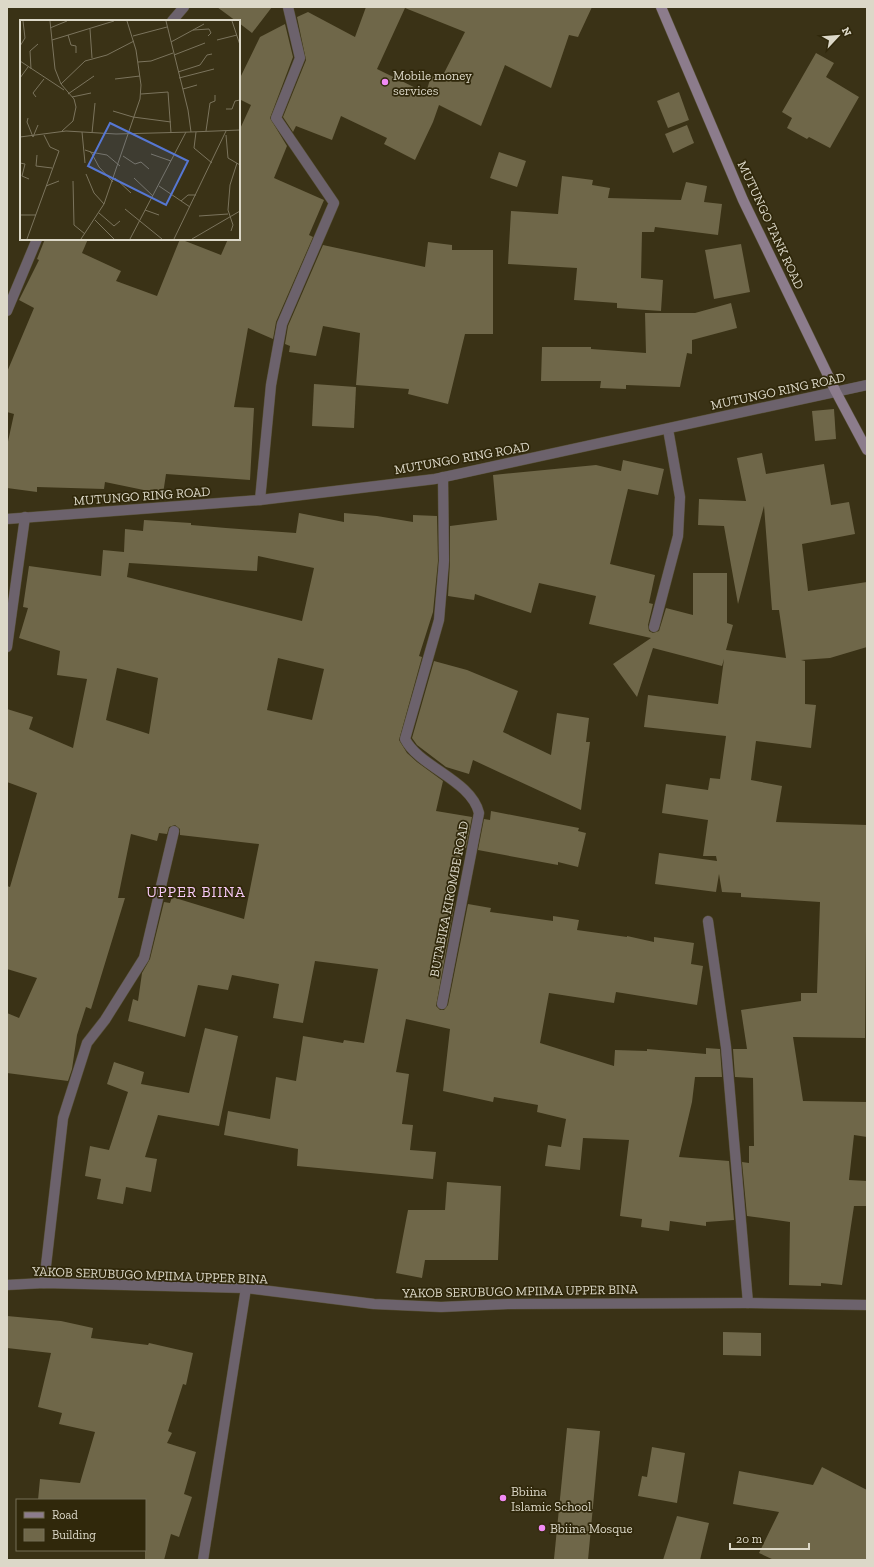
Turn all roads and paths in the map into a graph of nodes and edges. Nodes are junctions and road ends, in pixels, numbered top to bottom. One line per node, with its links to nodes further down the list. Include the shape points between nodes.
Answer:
1 (184, 7): 4 (street)
2 (288, 7): 12 (street, via 300,58 276,118 334,203 282,324 271,385)
3 (660, 7): 8 (street, MUTUNGO TANK ROAD, via 743,200)
4 (173, 20)
5 (37, 240): 6 (street)
6 (7, 311)
7 (867, 386): 8 (street, MUTUNGO RING ROAD)
8 (836, 392): 9 (street, MUTUNGO RING ROAD); 10 (street, MUTUNGO TANK ROAD)
9 (668, 429): 11 (street, MUTUNGO RING ROAD); 15 (street, via 680,497 678,536)
10 (867, 450)
11 (443, 477): 12 (street, MUTUNGO RING ROAD); 19 (street, BUTABIKA KIROMBE ROAD, via 444,560 439,620 405,739 410,749 440,770 476,802 479,813)
12 (260, 500): 13 (street, MUTUNGO RING ROAD)
13 (25, 517): 14 (street, MUTUNGO RING ROAD); 16 (street)
14 (7, 519)
15 (654, 627)
16 (7, 647)
17 (174, 831): 20 (street, via 144,958 105,1020 86,1043 63,1118)
18 (708, 921): 23 (street, via 726,1047)
19 (442, 1004)
20 (44, 1283): 21 (street, YAKOB SERUBUGO MPIIMA UPPER BINA); 22 (street, YAKOB SERUBUGO MPIIMA UPPER BINA)
21 (7, 1284)
22 (246, 1288): 23 (street, YAKOB SERUBUGO MPIIMA UPPER BINA, via 374,1304 441,1307); 25 (street)
23 (748, 1302): 24 (street, YAKOB SERUBUGO MPIIMA UPPER BINA)
24 (867, 1306)
25 (203, 1560)

